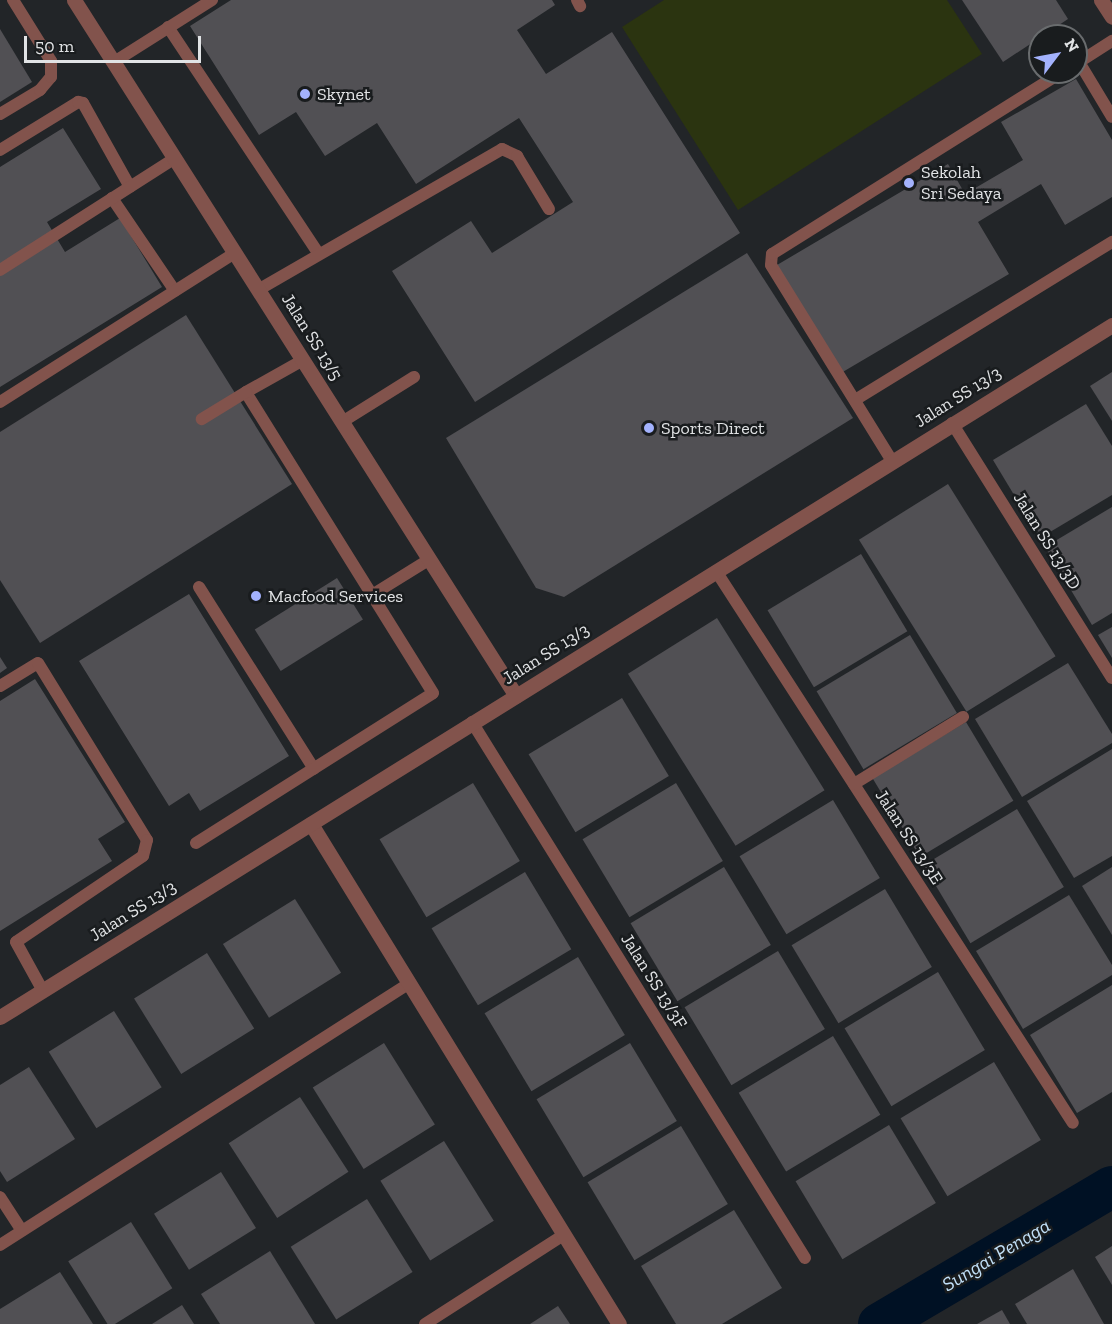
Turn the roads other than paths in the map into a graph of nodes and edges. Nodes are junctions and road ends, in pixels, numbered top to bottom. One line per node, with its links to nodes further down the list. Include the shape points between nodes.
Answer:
1 (13, 0): 10 (lane, via 51,61 51,77 40,90)
2 (74, 0): 7 (street, Jalan SS 13/5)
3 (212, 0): 4 (lane)
4 (168, 27): 7 (lane); 19 (lane)
5 (1112, 41): 6 (lane)
6 (1088, 56)
7 (114, 62): 13 (street, Jalan SS 13/5)
8 (1088, 80): 11 (lane)
9 (1043, 84): 27 (lane, via 772,254 771,265)
10 (0, 114)
11 (1112, 117)
12 (0, 150): 14 (lane, via 78,102 83,104)
13 (175, 158): 14 (lane); 18 (street, Jalan SS 13/5)
14 (130, 187): 15 (lane)
15 (112, 198): 20 (lane); 22 (lane)
16 (549, 209): 19 (lane, via 517,156 502,149)
17 (1112, 242): 27 (lane)
18 (235, 253): 21 (street, Jalan SS 13/5); 22 (lane)
19 (318, 253): 21 (lane)
20 (0, 270)
21 (258, 290): 24 (street, Jalan SS 13/5)
22 (175, 291): 28 (lane)
23 (1112, 325): 31 (street, Jalan SS 13/3)
24 (303, 360): 26 (lane); 30 (street, Jalan SS 13/5)
25 (414, 377): 30 (lane)
26 (246, 392): 29 (lane); 36 (lane)
27 (855, 400): 32 (lane)
28 (0, 402)
29 (202, 419)
30 (342, 422): 33 (street, Jalan SS 13/5)
31 (952, 423): 32 (street, Jalan SS 13/3); 37 (lane, Jalan SS 13/3D)
32 (892, 461): 34 (street, Jalan SS 13/3)
33 (430, 559): 36 (lane); 39 (street, Jalan SS 13/5)
34 (716, 571): 39 (street, Jalan SS 13/3); 43 (lane, Jalan SS 13/3E)
35 (199, 587): 42 (lane)
36 (372, 595): 42 (lane, via 433,693)
37 (1112, 678)
38 (0, 686): 47 (lane, via 38,663 147,840 143,856 16,942)
39 (516, 696): 41 (street, Jalan SS 13/3)
40 (963, 717): 43 (lane)
41 (472, 722): 44 (street, Jalan SS 13/3); 54 (lane, Jalan SS 13/3F)
42 (314, 769): 45 (lane)
43 (854, 784): 49 (lane, Jalan SS 13/3E)
44 (311, 824): 46 (street); 47 (street, Jalan SS 13/3)
45 (196, 843)
46 (408, 984): 51 (lane); 52 (street)
47 (42, 991): 48 (street, Jalan SS 13/3)
48 (0, 1017)
49 (1073, 1123)
50 (2, 1203): 51 (lane)
51 (21, 1231): 53 (lane)
52 (565, 1234): 55 (lane); 56 (street)
53 (0, 1245)
54 (806, 1258)
55 (424, 1324)
56 (619, 1324)

